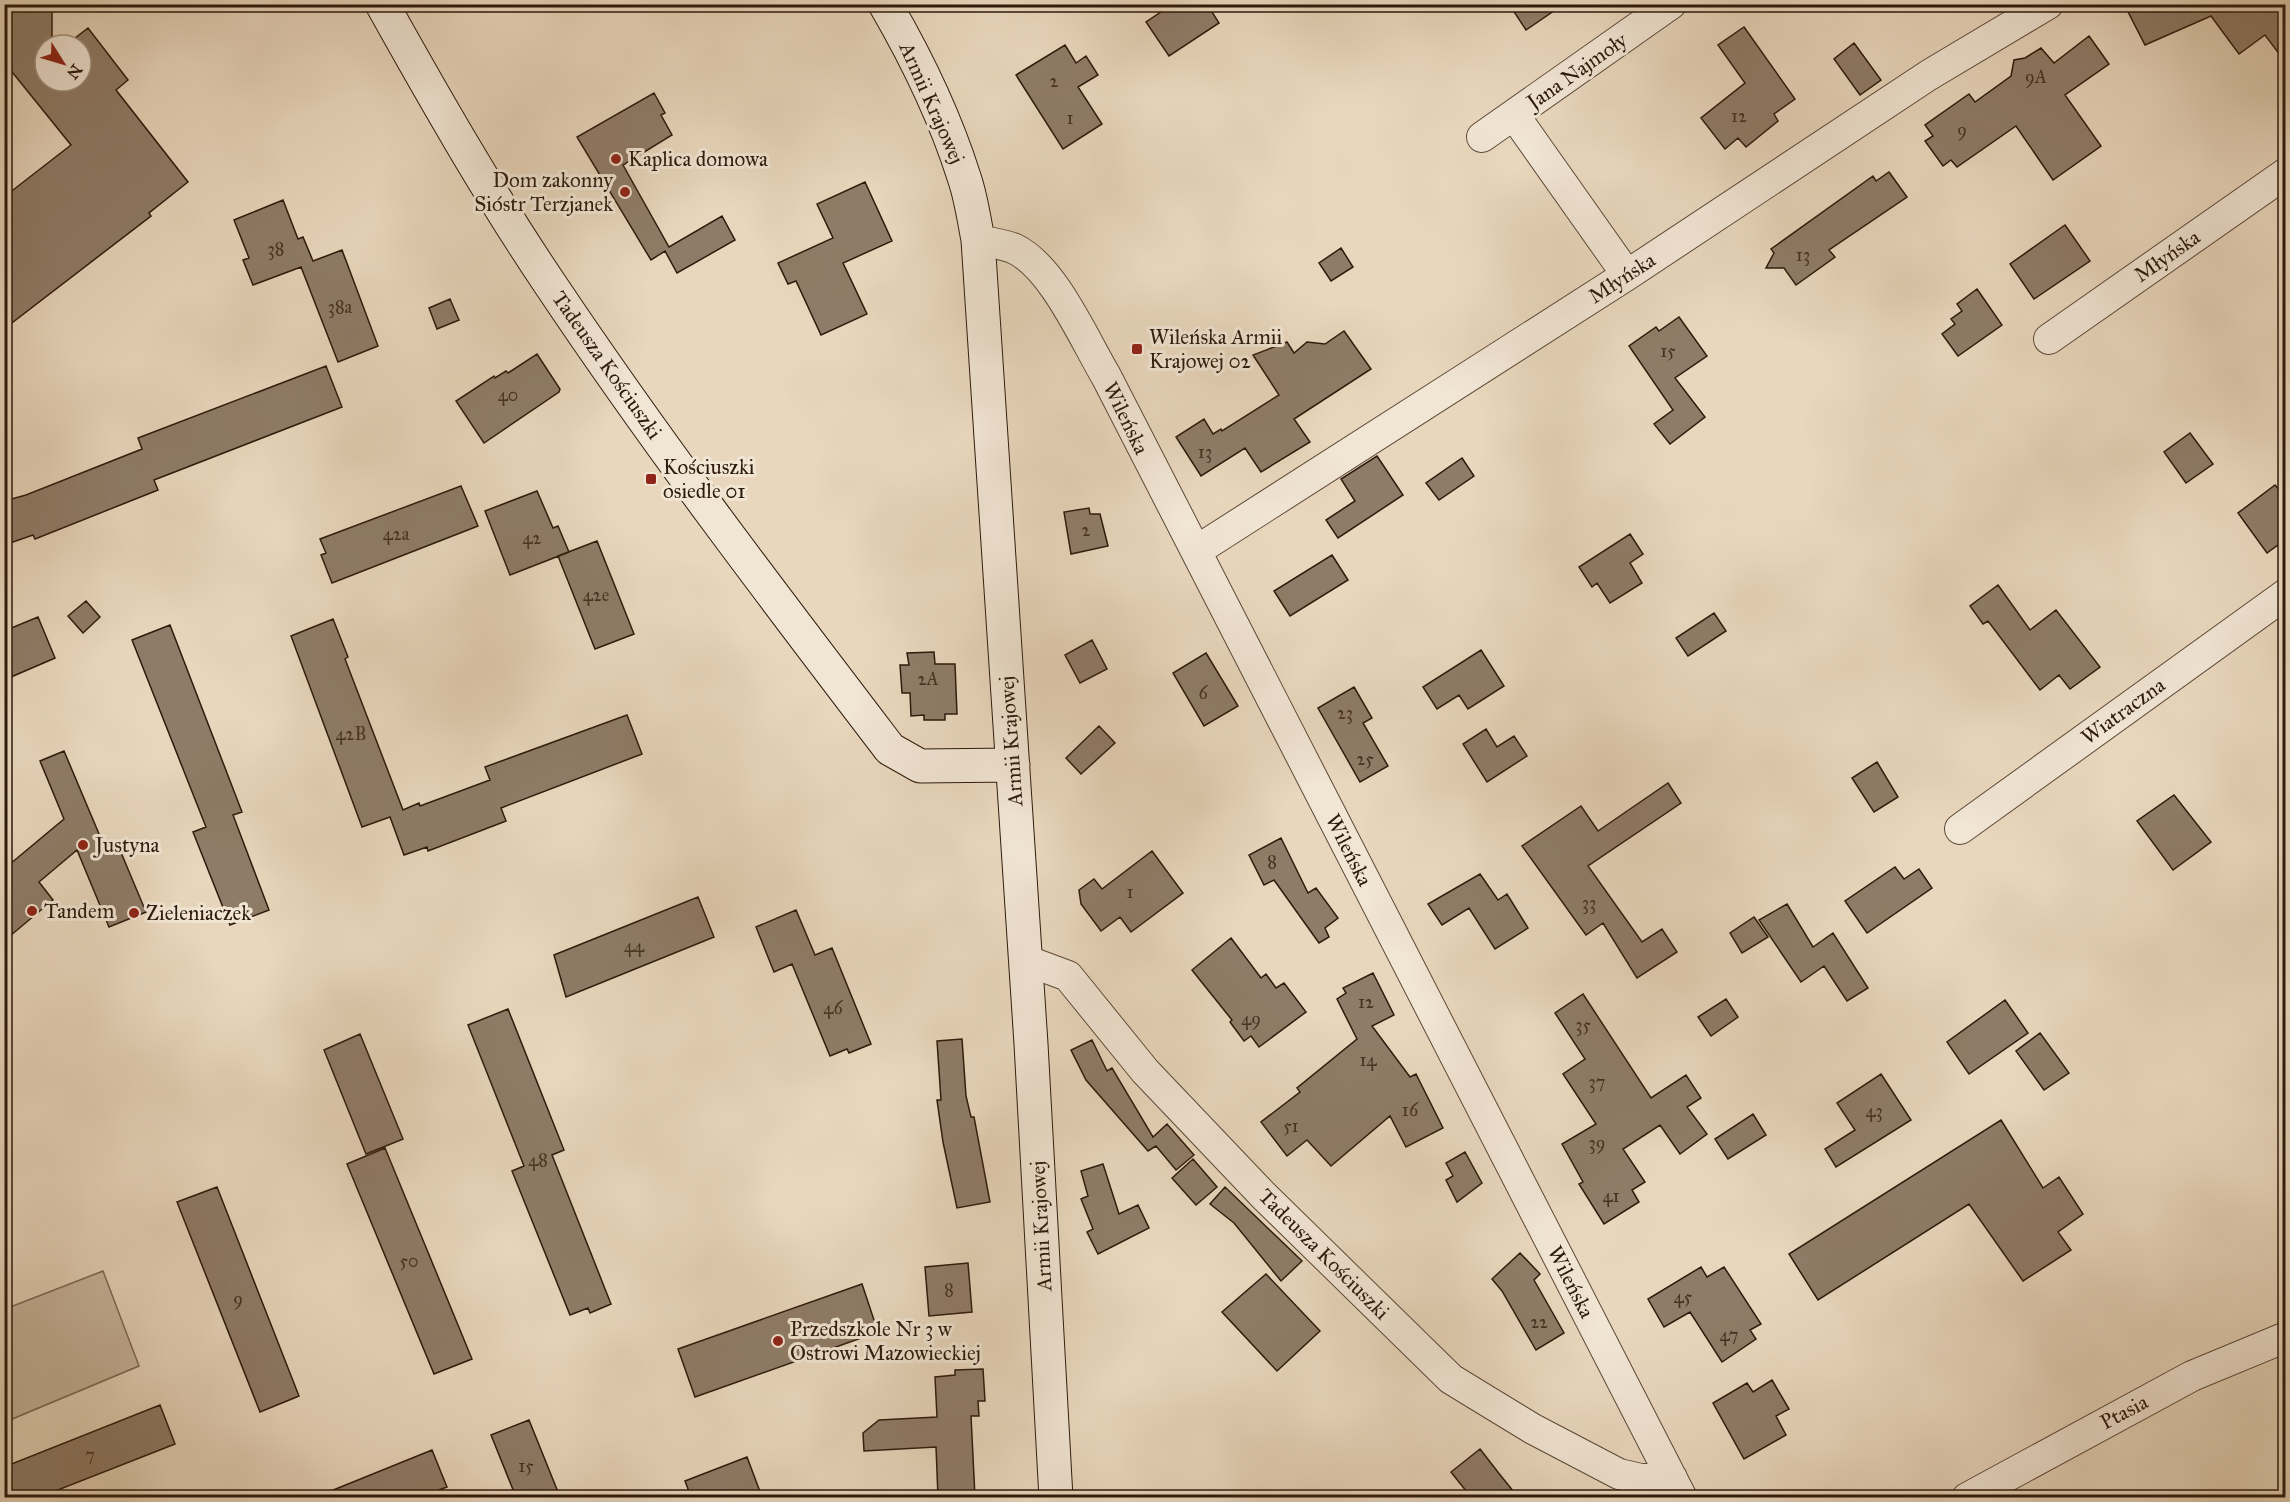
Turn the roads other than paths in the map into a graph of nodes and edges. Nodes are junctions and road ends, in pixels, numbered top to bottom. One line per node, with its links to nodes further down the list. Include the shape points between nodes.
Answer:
1 (382, 4): 13 (main road, Tadeusza Kościuszki, via 549,283 763,582 890,749 920,766)
2 (885, 4): 8 (main road, Armii Krajowej, via 949,134 965,179)
3 (1671, 4): 5 (street, Jana Najmoły)
4 (2048, 4): 9 (street, Młyńska, via 1929,75)
5 (1514, 115): 6 (street, Jana Najmoły); 9 (street)
6 (1482, 137)
7 (2286, 173): 10 (street, Młyńska)
8 (978, 240): 11 (street, Wileńska, via 1014,248 1049,279 1106,376); 13 (main road, Armii Krajowej)
9 (1627, 275): 11 (street, Młyńska)
10 (2049, 339)
11 (1196, 551): 17 (street, Wileńska)
12 (2286, 594): 14 (street, Wiatraczna)
13 (1013, 765): 15 (main road, Armii Krajowej)
14 (1960, 829)
15 (1024, 960): 17 (street, Tadeusza Kościuszki, via 1068,976 1161,1088 1263,1195 1451,1379 1533,1429 1619,1474); 18 (main road, Armii Krajowej)
16 (2286, 1337): 19 (street, Ptasia, via 2192,1376)
17 (1677, 1488)
18 (1056, 1497)
19 (1967, 1497)

